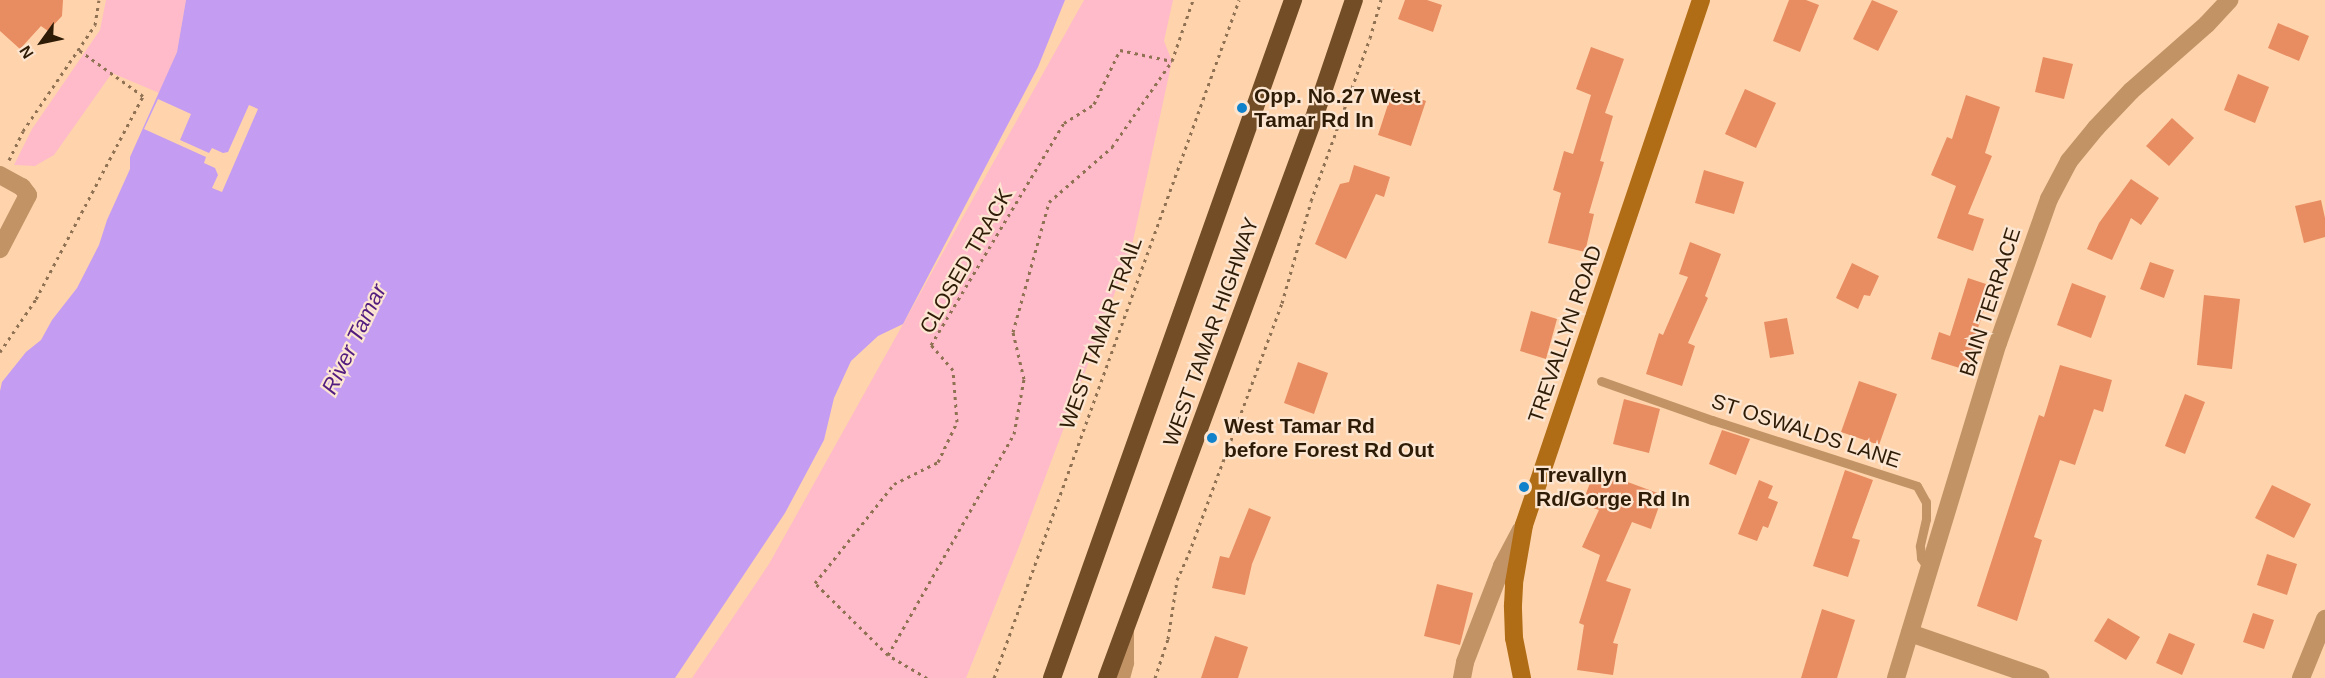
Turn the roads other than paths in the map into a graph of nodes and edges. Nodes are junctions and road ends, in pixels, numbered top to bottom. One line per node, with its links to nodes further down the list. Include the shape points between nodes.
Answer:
1 (1293, 0): 13 (highway, WEST TAMAR HIGHWAY)
2 (1354, 0): 11 (highway, WEST TAMAR HIGHWAY, via 1305,143)
3 (1701, 0): 8 (street, TREVALLYN ROAD)
4 (2229, 0): 9 (street, BAIN TERRACE, via 2096,128 2070,161 2049,199 1998,343)
5 (1, 176): 6 (street, via 22,187 28,195)
6 (0, 249)
7 (1601, 381): 9 (lane, ST OSWALDS LANE, via 1917,486 1926,502 1920,546 1921,558)
8 (1524, 525): 16 (street, TREVALLYN ROAD, via 1502,566); 17 (street, via 1513,605 1514,638)
9 (1929, 569): 12 (street, BAIN TERRACE)
10 (2325, 619): 20 (street)
11 (1125, 627): 14 (highway, WEST TAMAR HIGHWAY); 15 (street)
12 (1910, 633): 18 (street, BAIN TERRACE); 19 (street)
13 (1052, 678)
14 (1107, 678)
15 (1121, 678)
16 (1462, 678)
17 (1522, 678)
18 (1896, 678)
19 (2040, 678)
20 (2301, 678)

